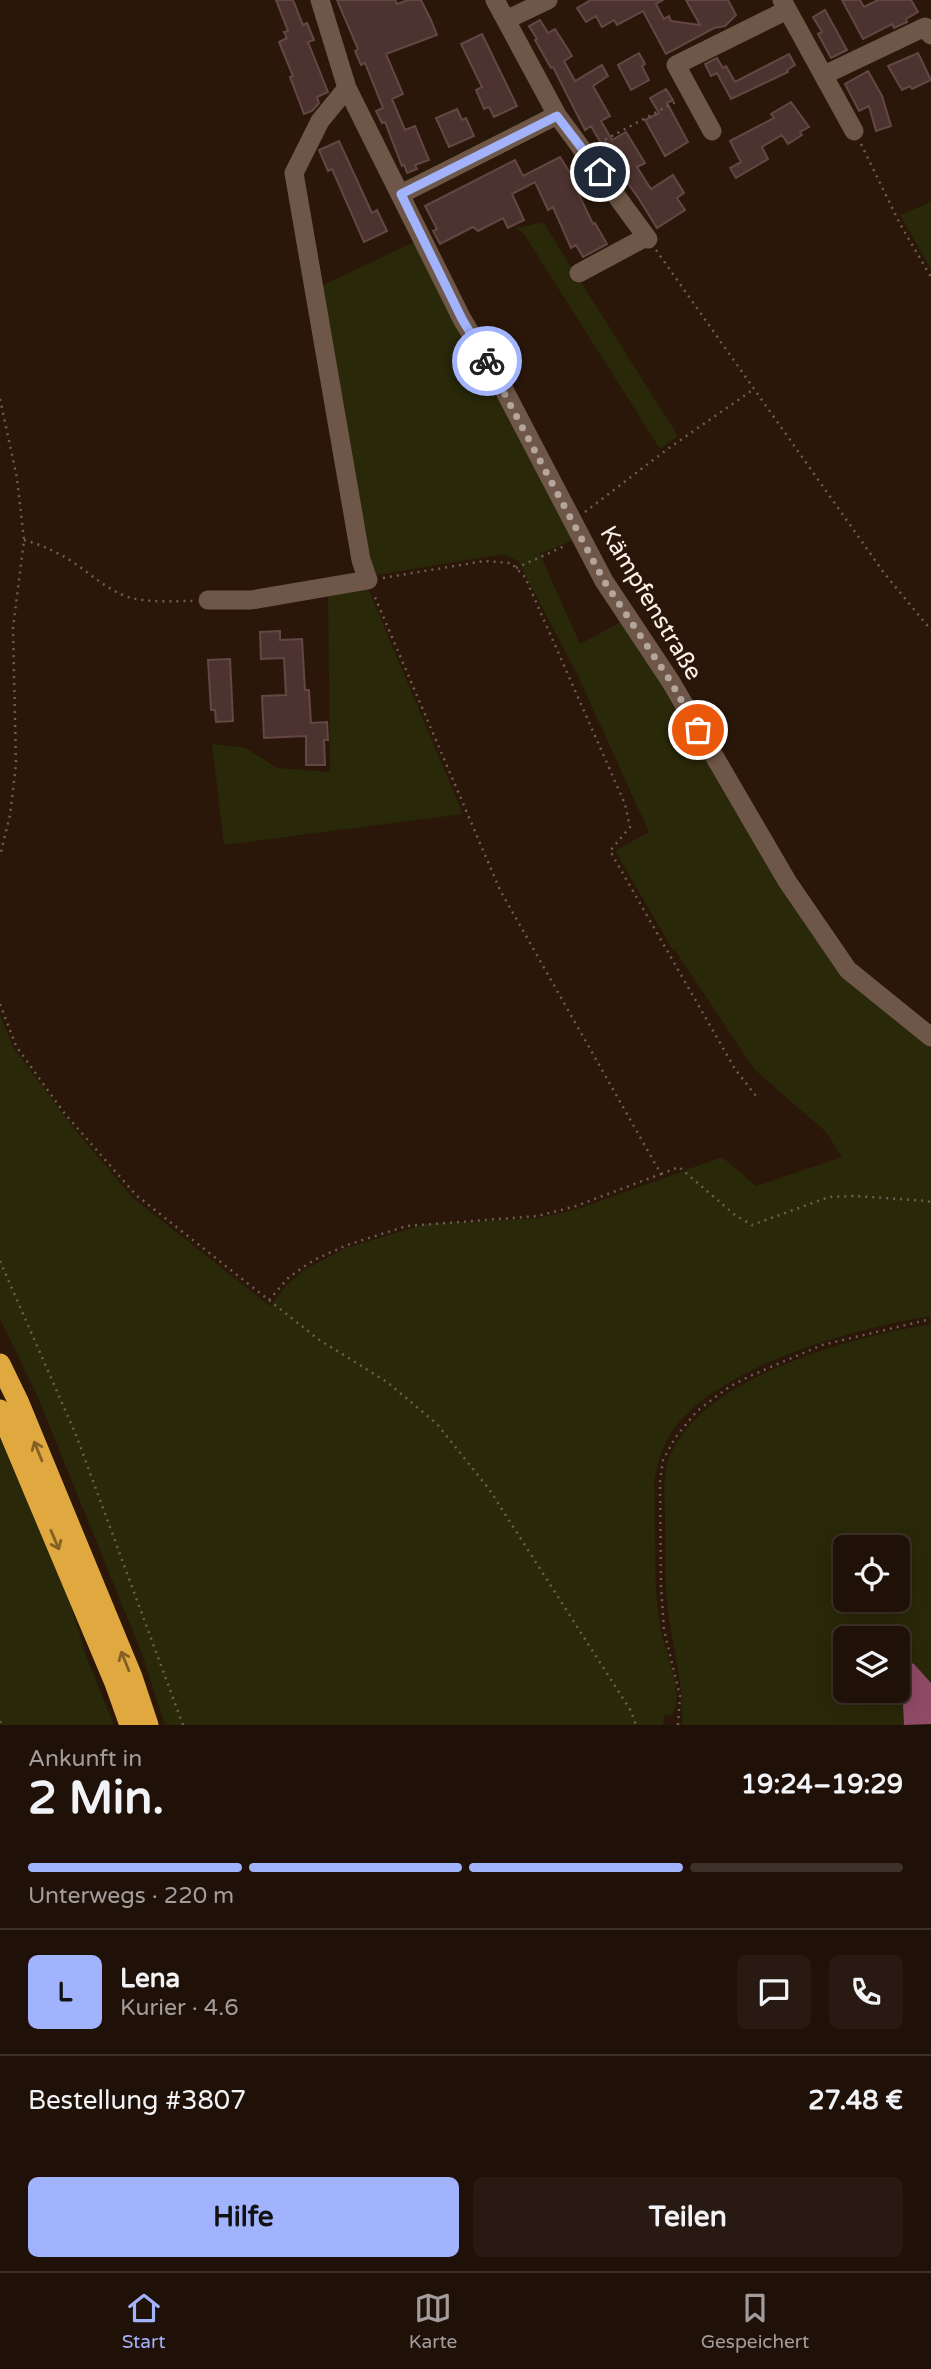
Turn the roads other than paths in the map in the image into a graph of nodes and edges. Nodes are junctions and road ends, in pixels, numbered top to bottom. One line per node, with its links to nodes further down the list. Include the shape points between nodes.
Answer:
1 (320, 0): 8 (street, Kämpfenstraße)
2 (495, 0): 5 (street)
3 (548, 0): 5 (street)
4 (785, 5): 7 (street); 10 (street, via 676,65)
5 (506, 20): 9 (street)
6 (931, 35): 7 (street, via 925,27)
7 (824, 75): 11 (street)
8 (347, 88): 12 (street, Kämpfenstraße); 14 (street, via 320,121 295,173 368,580 251,600)
9 (557, 116): 12 (street); 13 (street, via 647,238)
10 (712, 131)
11 (854, 131)
12 (401, 194): 15 (street, Kämpfenstraße, via 604,581 671,682 787,881 848,970)
13 (579, 274)
14 (208, 600)
15 (931, 1037)
16 (0, 1364): 19 (highway, one-way to 16)
17 (0, 1410): 18 (highway, one-way to 18)
18 (130, 1725)
19 (148, 1725)

